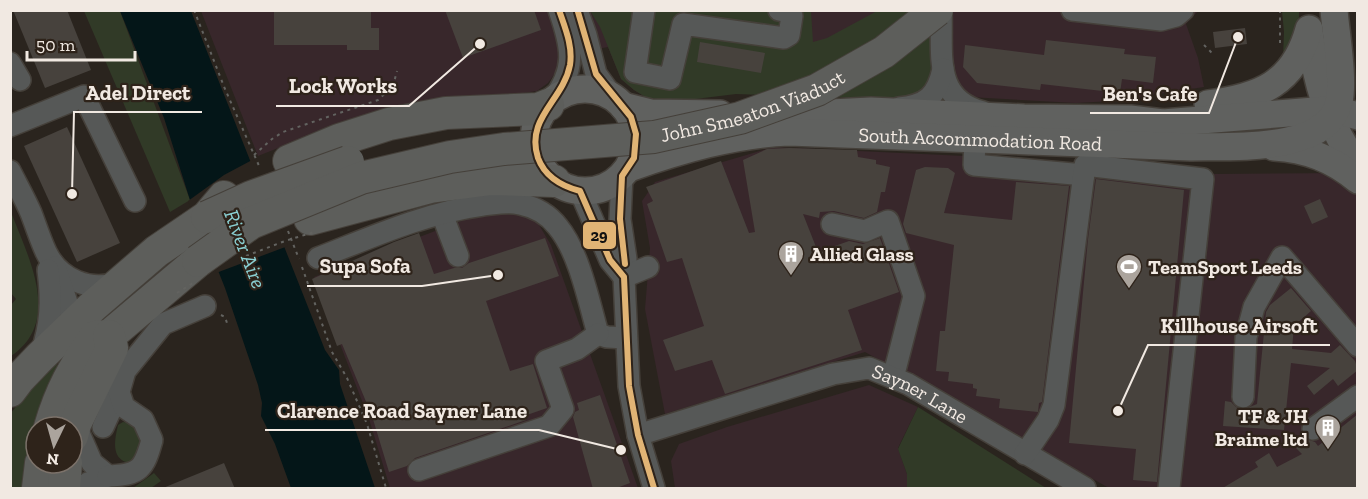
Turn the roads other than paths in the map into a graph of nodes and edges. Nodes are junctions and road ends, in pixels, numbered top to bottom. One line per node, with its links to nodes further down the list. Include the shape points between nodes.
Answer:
1 (558, 10): 15 (street, via 571,62 560,91)
2 (577, 10): 14 (street, via 596,74)
3 (644, 10): 4 (street, via 635,72 670,80 683,24 784,38 789,35 792,15)
4 (779, 10)
5 (903, 10): 29 (highway, John Smeaton Viaduct, bridge, via 878,30 802,75 732,100 650,118 510,129 424,141 354,160)
6 (939, 10): 13 (street); 29 (highway, John Smeaton Viaduct, bridge, via 884,52 818,90 740,118 654,137 504,149 425,161)
7 (1072, 10): 8 (street, via 1161,20)
8 (1183, 10)
9 (1334, 10): 17 (main road, via 1340,83)
10 (1343, 10): 12 (main road)
11 (1308, 20): 17 (main road); 19 (main road, via 1303,50 1292,68 1263,90 1230,101)
12 (1358, 65)
13 (944, 69): 16 (street, via 938,88 927,100); 18 (street, via 947,87 960,103)
14 (618, 101): 15 (main road, South Accommodation Road, via 598,91 579,89); 16 (main road, South Accommodation Road, via 651,113); 24 (main road, via 631,117 636,134 636,147)
15 (550, 104): 28 (main road, via 536,125 537,156 543,169); 29 (highway, via 538,109 447,113 389,124 339,140)
16 (871, 111): 18 (main road, South Accommodation Road)
17 (1338, 114): 19 (main road, South Accommodation Road, via 1163,123); 22 (main road, South Accommodation Road, via 1315,131 1292,140); 23 (main road)
18 (1008, 118): 19 (main road, South Accommodation Road)
19 (1130, 119)
20 (10, 126): 30 (street, via 84,96)
21 (975, 140): 22 (main road, South Accommodation Road, via 1191,147); 24 (main road, South Accommodation Road, via 820,132 753,134 697,147); 25 (street, via 974,165)
22 (1258, 145): 26 (main road, via 1317,155)
23 (1358, 166)
24 (626, 172): 28 (main road, South Accommodation Road, via 609,186 593,191); 37 (street, via 620,219 626,259)
25 (1084, 175): 58 (street, via 1054,405); 64 (street, via 1085,165 1203,179)
26 (1358, 180)
27 (12, 181): 35 (street, via 30,210)
28 (567, 186): 29 (highway, via 491,179); 37 (street)
29 (294, 199): 38 (highway, bridge, via 207,218); 42 (highway, bridge)
30 (135, 201)
31 (442, 214): 33 (street); 34 (street, via 418,219); 41 (street, via 519,203 543,213 559,228 571,248)
32 (832, 224): 47 (street, via 865,231 888,221 914,296)
33 (458, 256)
34 (318, 258)
35 (50, 259): 38 (street, via 67,277 89,285 100,287); 40 (street); 45 (street, via 50,319)
36 (648, 267): 37 (street)
37 (624, 278): 43 (street)
38 (119, 282): 40 (highway)
39 (205, 306): 49 (street, via 163,324 125,372)
40 (74, 323): 45 (highway); 46 (street, via 79,341)
41 (598, 334): 43 (street); 59 (street, via 577,349 546,362 563,409 549,426)
42 (109, 336): 46 (highway, via 95,337); 53 (highway, via 112,348)
43 (626, 338): 56 (street)
44 (1358, 346): 51 (street, via 1282,257 1254,307 1246,337)
45 (40, 357): 48 (highway)
46 (78, 361): 52 (highway, via 60,395)
47 (893, 378): 56 (street, Sayner Lane, via 869,368 833,374); 58 (street, Sayner Lane)
48 (10, 391)
49 (120, 392): 54 (street); 60 (street, via 123,407 143,420 153,440 146,461 133,474)
50 (1358, 396): 55 (street)
51 (1243, 397)
52 (72, 415)
53 (81, 415)
54 (84, 419)
55 (1313, 429)
56 (638, 435): 62 (street)
57 (84, 442): 60 (street, via 92,463)
58 (1025, 454): 63 (street, Sayner Lane)
59 (419, 470)
60 (108, 476): 61 (street)
61 (81, 489)
62 (654, 489)
63 (1085, 489)
64 (1169, 489)

